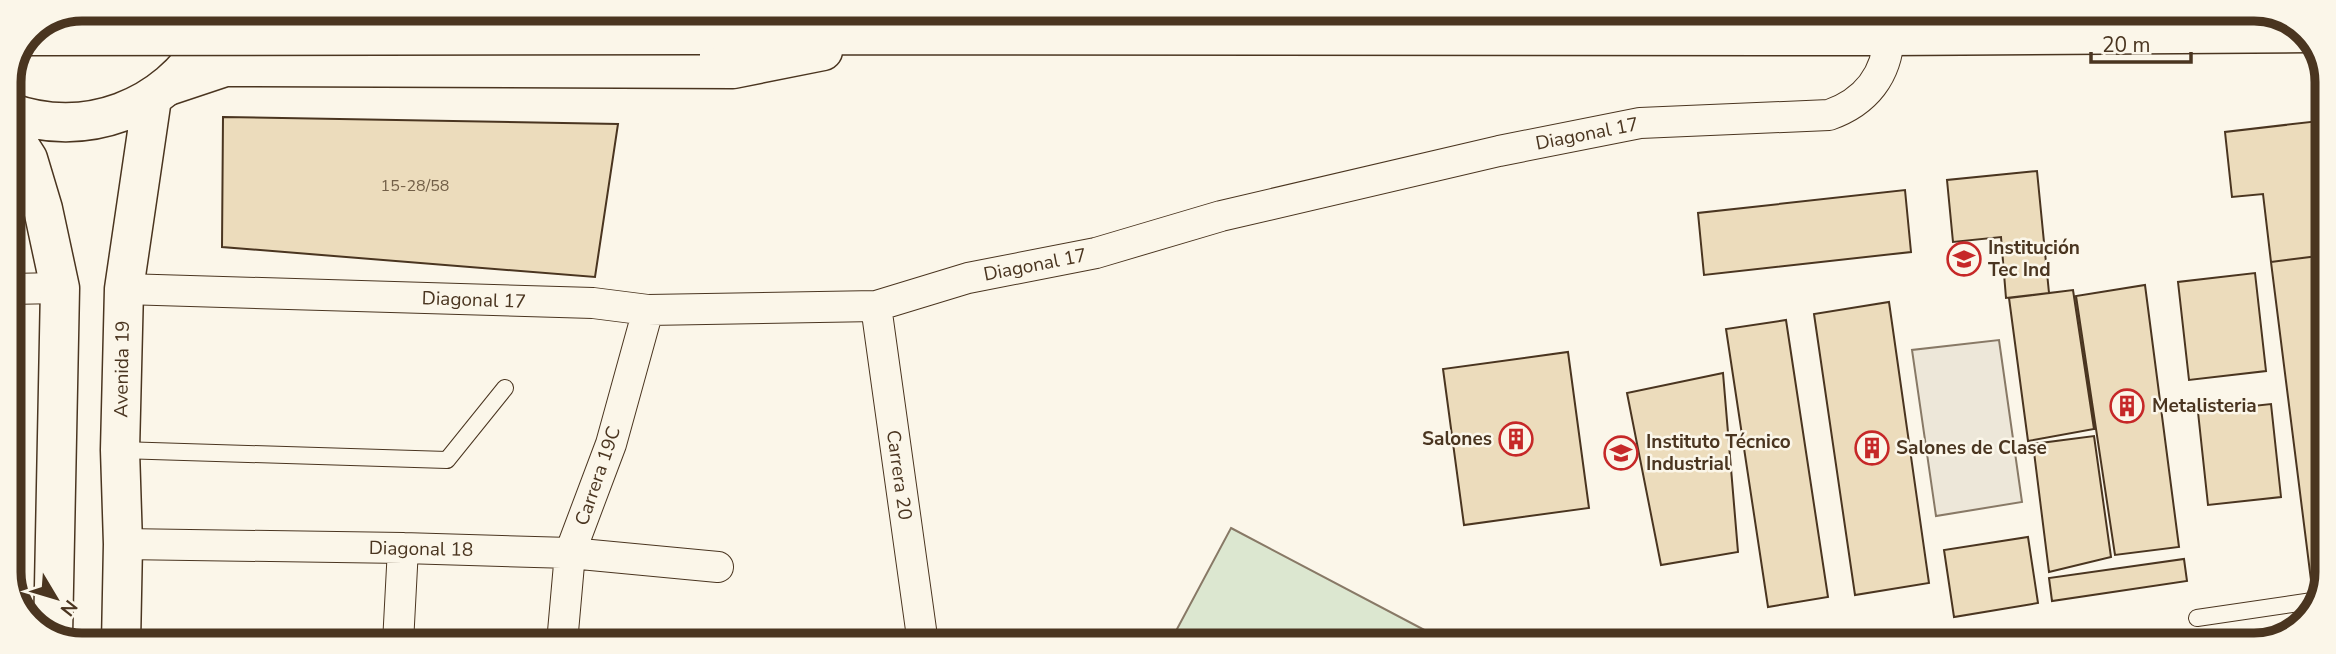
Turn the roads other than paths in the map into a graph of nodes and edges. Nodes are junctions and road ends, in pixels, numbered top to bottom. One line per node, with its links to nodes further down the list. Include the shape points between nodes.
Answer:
1 (214, 21): 6 (main road, via 190,64)
2 (2290, 33): 5 (main road)
3 (906, 35): 4 (main road, bridge); 5 (main road); 6 (main road, via 733,69 225,67)
4 (42, 36)
5 (1889, 36): 12 (street, Diagonal 17, via 1885,62 1873,86 1854,104 1829,114 1640,124 1499,151 1221,216 1096,253 968,278)
6 (160, 92): 7 (main road, via 123,113 91,122 58,123); 11 (main road, Avenida 19)
7 (21, 116)
8 (21, 148): 9 (main road, via 43,209)
9 (60, 288): 10 (street); 22 (main road)
10 (21, 289)
11 (124, 289): 13 (street, Diagonal 17, via 593,303); 15 (main road, Avenida 19)
12 (876, 306): 13 (street, Diagonal 17); 26 (street, Carrera 20)
13 (648, 310): 18 (street, Carrera 19C, via 611,444)
14 (505, 388): 15 (lane, via 447,460)
15 (120, 450): 16 (main road, Avenida 19)
16 (123, 544): 17 (street, Diagonal 18); 23 (main road, Avenida 19)
17 (403, 548): 18 (street, Diagonal 18); 24 (street)
18 (570, 553): 19 (street, Diagonal 18); 25 (street, Carrera 19C)
19 (718, 567)
20 (2307, 602): 21 (lane)
21 (2197, 618)
22 (53, 626)
23 (121, 633)
24 (399, 633)
25 (563, 633)
26 (921, 633)

